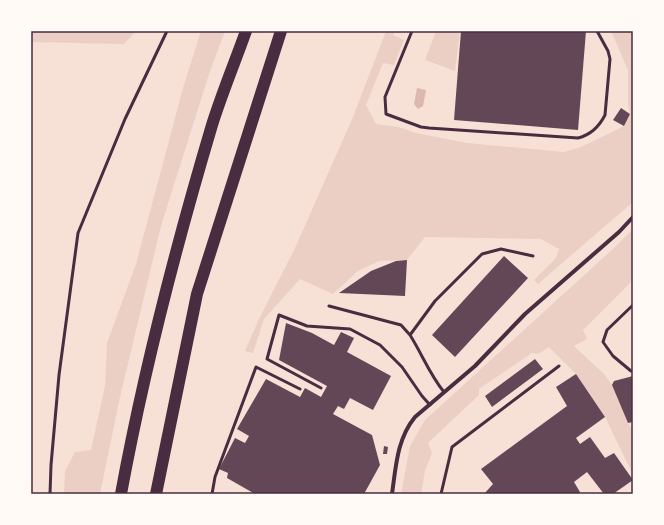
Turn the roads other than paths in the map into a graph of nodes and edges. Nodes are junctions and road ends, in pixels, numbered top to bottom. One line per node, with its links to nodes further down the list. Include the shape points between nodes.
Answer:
1 (167, 31): 17 (lane, via 125,119 78,233 59,375)
2 (246, 31): 18 (highway, via 213,124 164,296 134,423)
3 (281, 31): 19 (highway, via 197,294)
4 (412, 31): 5 (lane, via 385,97 386,114 421,127 578,138 587,136 601,123 605,115 610,59)
5 (597, 31)
6 (633, 217): 15 (street, via 525,314 475,366)
7 (533, 256): 10 (lane, via 501,249 482,254 435,301)
8 (329, 306): 10 (lane, via 401,325)
9 (633, 306): 12 (lane, via 607,330 603,342 613,356)
10 (410, 335): 15 (lane)
11 (559, 366): 22 (lane, via 452,447)
12 (631, 371)
13 (322, 388): 16 (lane, via 268,359 279,315 307,326 350,329 380,345 402,367)
14 (300, 389): 20 (lane, via 256,367 215,477)
15 (444, 392): 16 (street)
16 (430, 405): 21 (street, via 416,416 401,439)
17 (50, 494)
18 (121, 494)
19 (156, 494)
20 (212, 494)
21 (392, 494)
22 (441, 494)

